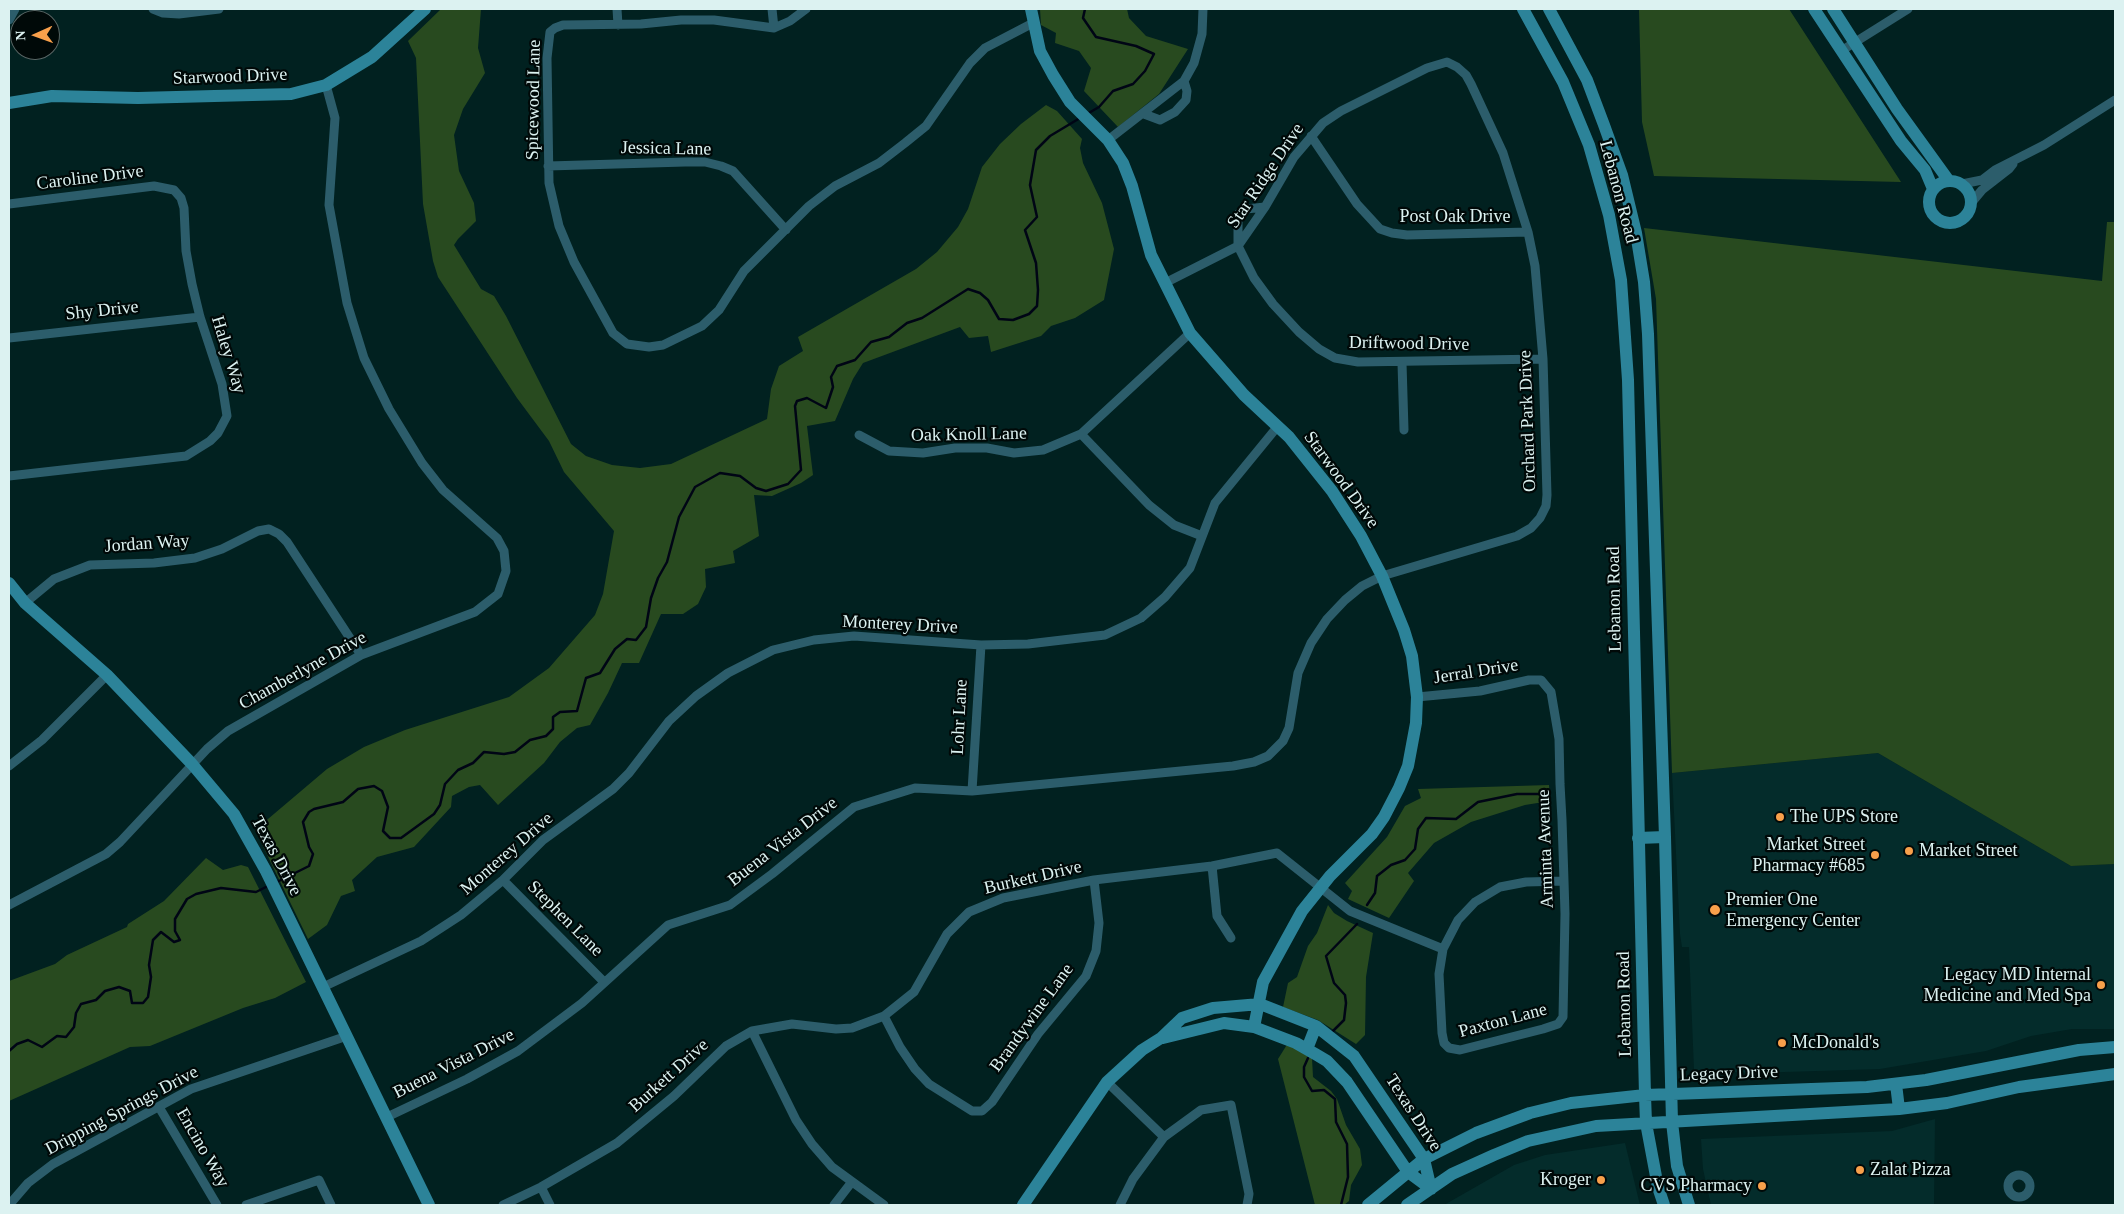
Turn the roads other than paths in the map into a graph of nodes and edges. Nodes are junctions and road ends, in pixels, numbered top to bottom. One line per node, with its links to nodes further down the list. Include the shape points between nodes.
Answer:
1 (15, 9): 15 (street)
2 (153, 9): 3 (street, via 180,14)
3 (219, 9)
4 (425, 9): 23 (main road, Starwood Drive, via 372,57)
5 (617, 9): 17 (street)
6 (772, 9): 18 (street)
7 (806, 9): 18 (street)
8 (1031, 9): 16 (main road, Starwood Drive)
9 (1203, 9): 22 (street, via 1202,34 1194,63)
10 (1523, 9): 66 (main road, Lebanon Road, via 1563,82 1589,145 1609,215 1621,280 1628,380)
11 (1549, 9): 65 (main road, Lebanon Road, via 1587,80 1622,175 1644,282)
12 (1814, 9): 20 (main road)
13 (1833, 9): 19 (main road)
14 (1908, 9): 19 (street)
15 (9, 20)
16 (1033, 22): 28 (main road, Starwood Drive, via 1040,51 1070,102); 38 (street, via 985,48 970,63 926,126 879,163 835,186)
17 (618, 24): 18 (street, Spicewood Lane, via 714,20); 30 (street, Spicewood Lane, via 563,25 550,32 547,58)
18 (774, 28)
19 (1855, 43): 20 (street); 31 (main road)
20 (1841, 51): 33 (main road, via 1901,141 1925,170)
21 (1447, 62): 27 (street, Star Ridge Drive, via 1427,68 1341,111); 39 (street, Orchard Park Drive, via 1466,75 1484,110 1510,173)
22 (1184, 81): 26 (street); 26 (street, via 1186,100 1176,112 1160,120)
23 (326, 85): 25 (main road, Starwood Drive, via 291,94 138,98 52,96); 57 (street, Chamberlyne Drive, via 335,118 329,205 346,303 364,358 389,409 422,463 443,490 496,538 506,562 498,594 475,612)
24 (2115, 100): 29 (street)
25 (9, 103)
26 (1144, 114): 28 (street)
27 (1310, 136): 37 (street, Star Ridge Drive); 39 (street, Post Oak Drive, via 1356,204 1380,229 1407,235)
28 (1108, 140): 41 (main road, Starwood Drive, via 1126,171 1151,255)
29 (2014, 161): 32 (street, via 1982,180); 35 (street)
30 (548, 166): 38 (street, Jessica Lane, via 705,162 721,166 733,171); 38 (street, Spicewood Lane, via 560,226 574,262 614,333 627,344 663,345 702,326 719,310 744,271)
31 (1949, 181): 32 (main road); 33 (main road)
32 (1962, 184): 35 (main road)
33 (1933, 189): 35 (main road, via 1930,208 1943,223 1963,220)
34 (174, 190): 36 (street, Caroline Drive, via 154,186); 42 (street, Haley Way, via 184,208 186,251)
35 (1972, 202)
36 (9, 204)
37 (1265, 207): 40 (street, Star Ridge Drive); 40 (street, via 1246,209 1238,214)
38 (786, 230)
39 (1528, 232): 45 (street, Orchard Park Drive, via 1539,295)
40 (1238, 246): 41 (street, Star Ridge Drive); 46 (street, Driftwood Drive, via 1272,304 1319,349 1343,360)
41 (1165, 282): 43 (main road, Starwood Drive)
42 (200, 317): 44 (street, Shy Drive); 51 (street, Haley Way, via 227,406 225,424 210,441 186,456)
43 (1190, 333): 47 (main road, Starwood Drive, via 1244,394); 49 (street, Oak Knoll Lane)
44 (9, 338)
45 (1543, 359): 46 (street, Driftwood Drive); 53 (street, Orchard Park Drive, via 1547,495 1546,506 1537,522 1517,536)
46 (1402, 363): 48 (street)
47 (1278, 426): 52 (street, Monterey Drive, via 1215,503); 53 (main road, Starwood Drive, via 1337,498)
48 (1404, 430)
49 (1081, 434): 50 (street, Oak Knoll Lane, via 1043,450 1014,453 987,448 923,453 889,451); 52 (street, via 1149,505 1174,525)
50 (859, 435)
51 (9, 476)
52 (1202, 536): 56 (street, Monterey Drive, via 1190,568 1141,618 1105,635 1028,644)
53 (1382, 576): 60 (main road, Starwood Drive, via 1410,650); 61 (street, Orchard Park Drive, via 1362,586 1341,603 1314,638 1298,673 1291,722)
54 (9, 583): 55 (main road, Texas Drive)
55 (26, 603): 57 (street, Jordan Way, via 54,579 90,565 195,558 258,531 270,530 287,542); 58 (main road, Texas Drive)
56 (980, 645): 64 (street, Lohr Lane); 68 (street, Monterey Drive, via 854,636 814,640 773,650 728,673 696,696 670,721 613,789 543,840)
57 (361, 655): 62 (street, Chamberlyne Drive, via 228,731)
58 (107, 674): 62 (main road, Texas Drive); 63 (street, via 42,740)
59 (1541, 680): 60 (street, Jerral Drive, via 1480,691); 70 (street, Arminta Avenue, via 1551,692 1560,738)
60 (1417, 697): 71 (main road, Starwood Drive, via 1411,752 1402,782 1389,808 1359,848)
61 (1283, 741): 64 (street, Buena Vista Drive, via 1268,756 1243,765)
62 (192, 764): 72 (street, Chamberlyne Drive, via 106,854); 76 (main road, Texas Drive, via 234,814)
63 (9, 766)
64 (972, 791): 75 (street, Buena Vista Drive, via 915,788 854,807 730,905 668,925)
65 (1665, 837): 66 (main road); 92 (main road, Lebanon Road)
66 (1638, 838): 93 (main road, Lebanon Road)
67 (1212, 866): 69 (street, Burkett Drive); 71 (street, Burkett Drive, via 1277,853); 73 (street, via 1217,916)
68 (503, 880): 75 (street, Stephen Lane); 76 (street, Monterey Drive, via 443,928)
69 (1094, 880): 78 (street, Burkett Drive, via 1003,898 969,912 947,934 914,992); 78 (street, Brandywine Lane, via 1099,923 1096,951 1086,976 1038,1034 992,1102 982,1110 972,1111 929,1084 900,1047)
70 (1564, 881): 74 (street, via 1519,883 1488,893 1461,916); 79 (street, Arminta Avenue, via 1564,999)
71 (1320, 887): 74 (street, Burkett Drive, via 1358,916); 77 (main road, Starwood Drive, via 1293,925 1263,982)
72 (9, 905)
73 (1231, 938)
74 (1443, 949): 79 (street, Paxton Lane, via 1439,974 1442,1033 1444,1043 1451,1049 1464,1049 1543,1029)
75 (604, 982): 98 (street, Buena Vista Drive, via 562,1020 518,1051)
76 (323, 987): 83 (main road, Texas Drive)
77 (1260, 1004): 80 (main road, Texas Drive); 81 (main road, Starwood Drive); 84 (main road, Texas Drive, via 1213,1008 1182,1018)
78 (884, 1016): 82 (street, Burkett Drive, via 852,1028 792,1024)
79 (1561, 1021)
80 (1316, 1026): 86 (main road); 87 (main road, Texas Drive)
81 (1254, 1027): 84 (main road, Texas Drive, via 1224,1023); 86 (main road, Texas Drive)
82 (752, 1031): 104 (street, via 812,1144); 105 (street, Burkett Drive, via 726,1046 674,1096 617,1142)
83 (347, 1036): 95 (street, Dripping Springs Drive, via 190,1090); 98 (main road, Texas Drive)
84 (1161, 1038): 90 (main road, Texas Drive, via 1142,1050)
85 (2115, 1047): 91 (main road, Legacy Drive, via 2064,1052)
86 (1306, 1049): 88 (main road, Texas Drive)
87 (1349, 1051): 88 (main road, via 1339,1055); 94 (main road, Texas Drive)
88 (1332, 1066): 97 (main road, Texas Drive)
89 (2115, 1074): 96 (main road, via 2019,1087 1947,1103)
90 (1107, 1082): 101 (street); 116 (main road, Texas Drive)
91 (1896, 1084): 92 (main road, Legacy Drive); 96 (main road)
92 (1672, 1094): 93 (main road, Legacy Drive); 99 (main road, Lebanon Road)
93 (1645, 1095): 100 (main road, Lebanon Road); 102 (main road, Legacy Drive, via 1570,1103 1530,1113 1476,1133)
94 (1386, 1103): 97 (main road); 102 (main road, Texas Drive)
95 (159, 1107): 107 (street, Dripping Springs Drive, via 53,1164 28,1183); 108 (street, Encino Way)
96 (1899, 1109): 99 (main road)
97 (1369, 1116): 103 (main road, Texas Drive)
98 (387, 1117): 111 (main road, Texas Drive)
99 (1672, 1122): 100 (main road); 122 (main road, Lebanon Road, via 1677,1166)
100 (1646, 1123): 106 (main road, via 1596,1126 1528,1141 1452,1174); 121 (main road, Lebanon Road)
101 (1164, 1136): 117 (street, via 1133,1179); 118 (street, via 1201,1110 1231,1105 1249,1194)
102 (1424, 1160): 103 (main road, Legacy Drive); 106 (main road, Texas Drive)
103 (1408, 1172): 106 (main road, Texas Drive); 119 (main road, Legacy Drive)
104 (851, 1183): 114 (street); 115 (street)
105 (541, 1187): 112 (street, Burkett Drive); 113 (street)
106 (1431, 1189): 120 (main road)
107 (9, 1205)
108 (216, 1205)
109 (246, 1205): 110 (street, via 319,1180)
110 (331, 1205)
111 (429, 1205)
112 (503, 1205)
113 (550, 1205)
114 (834, 1205)
115 (884, 1205)
116 (1023, 1205)
117 (1120, 1205)
118 (1247, 1205)
119 (1368, 1205)
120 (1407, 1205)
121 (1664, 1205)
122 (1688, 1205)

